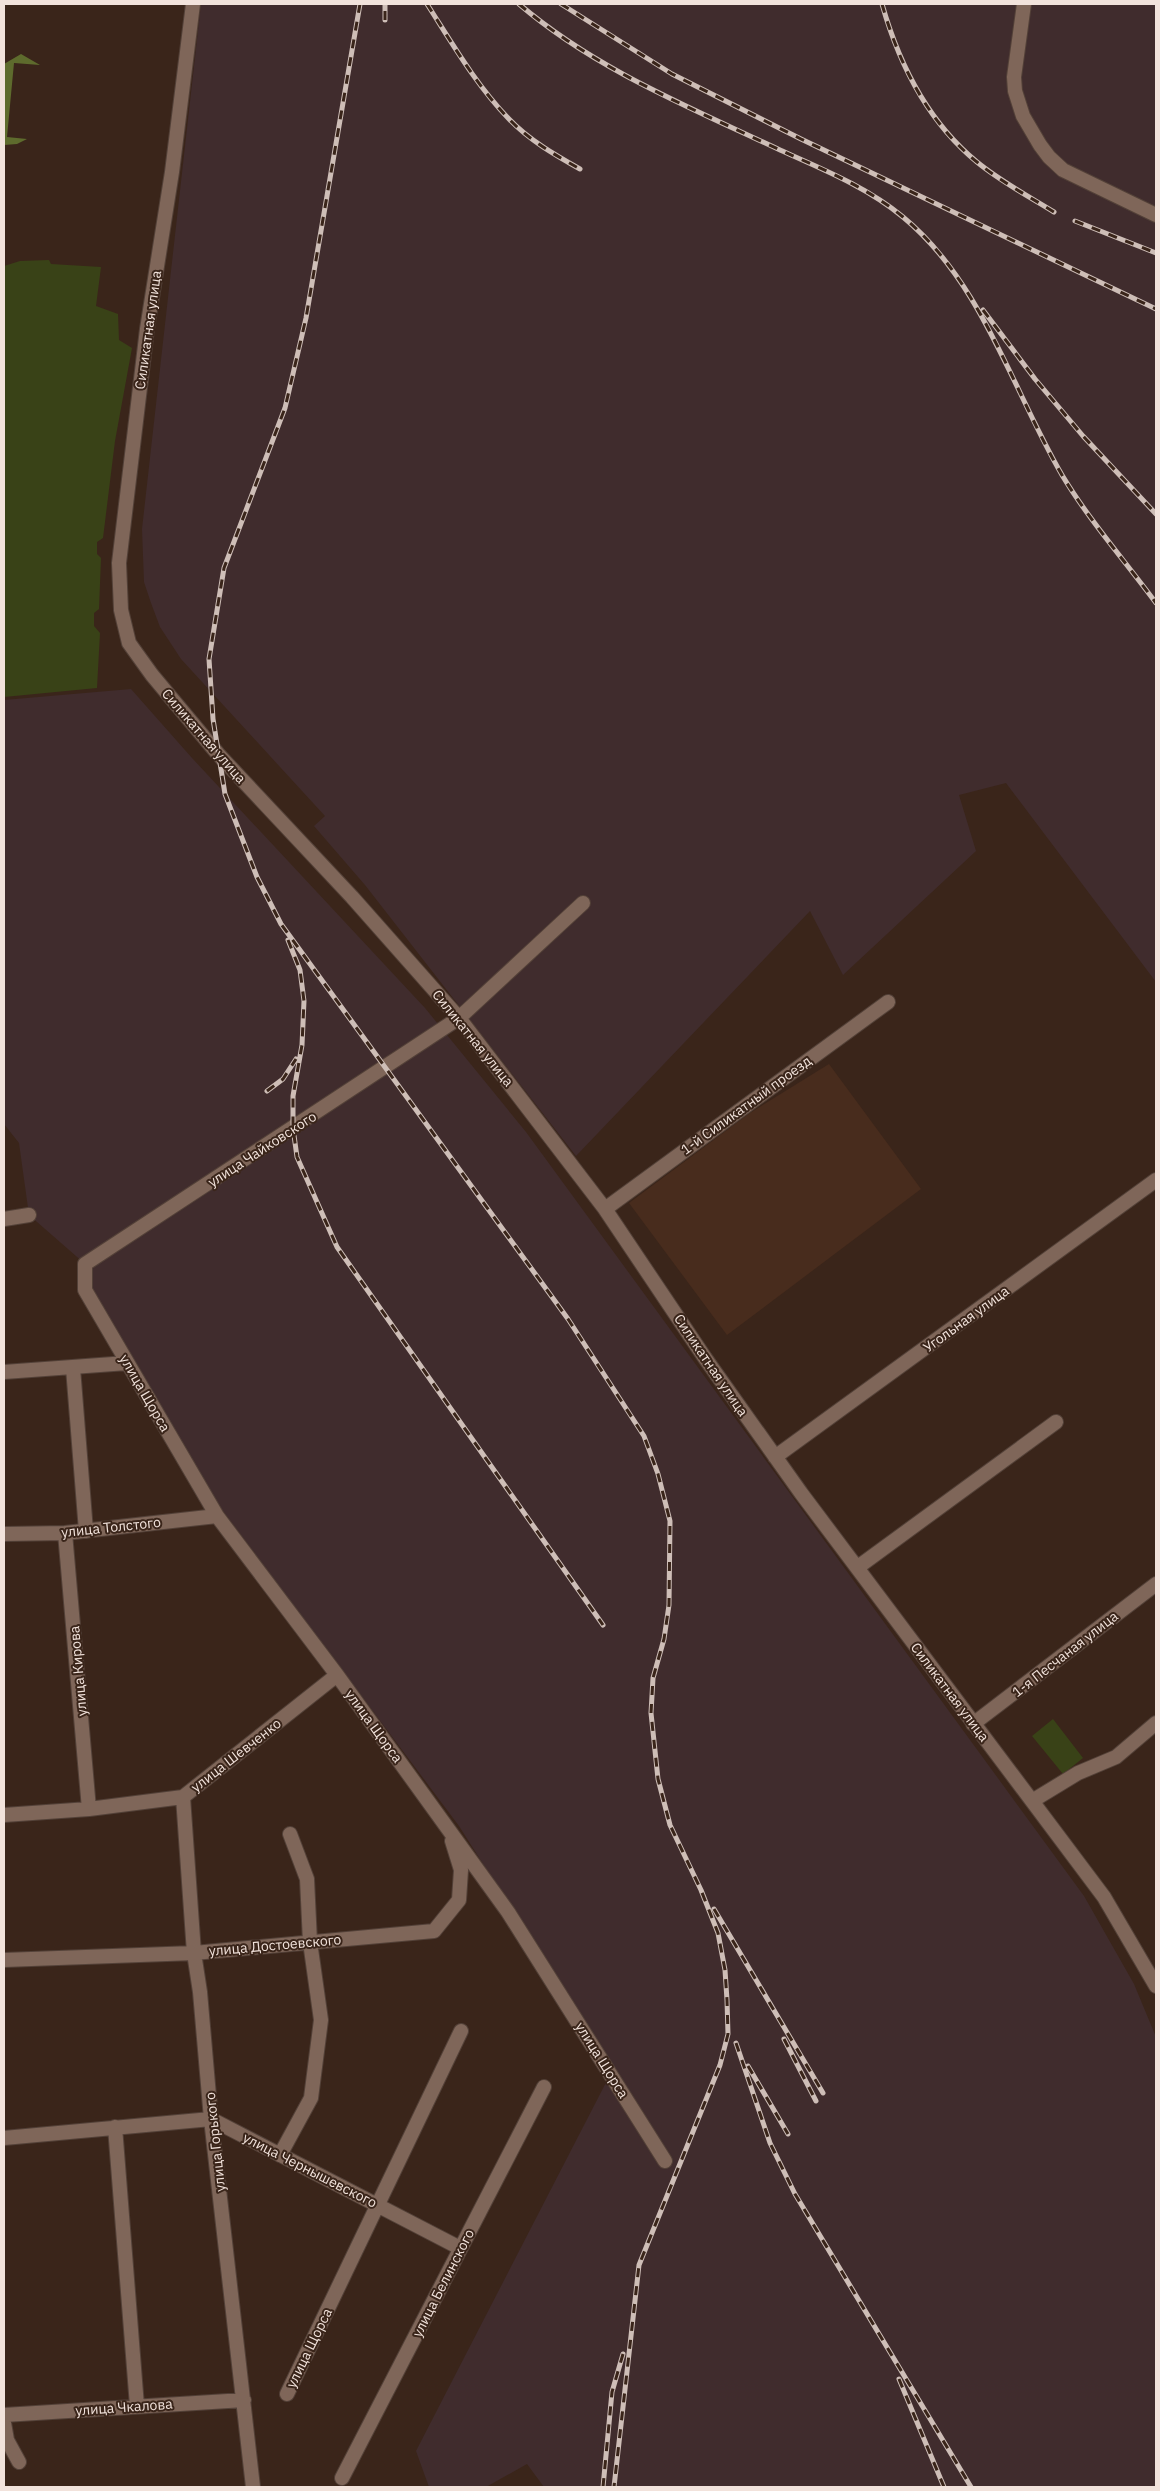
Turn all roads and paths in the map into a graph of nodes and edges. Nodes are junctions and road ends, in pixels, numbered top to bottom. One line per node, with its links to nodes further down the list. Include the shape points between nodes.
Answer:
1 (193, 4): 6 (street, Силикатная улица, via 172,172 147,329 119,563 125,627 140,660 218,754)
2 (1024, 4): 3 (street, via 1015,91 1040,145 1063,170)
3 (1156, 215)
4 (583, 903): 6 (street)
5 (888, 1002): 8 (street, 1-й Силикатный проезд)
6 (459, 1018): 8 (street, Силикатная улица); 11 (street, улица Чайковского, via 85,1264)
7 (1156, 1180): 16 (street, Угольная улица)
8 (605, 1209): 16 (street, Силикатная улица)
9 (29, 1215): 10 (street)
10 (4, 1219)
11 (86, 1290): 12 (street, улица Щорса)
12 (127, 1363): 13 (street); 17 (street, улица Щорса)
13 (73, 1368): 14 (street); 18 (street)
14 (4, 1372)
15 (1056, 1422): 21 (street)
16 (775, 1457): 21 (street, Силикатная улица)
17 (217, 1516): 18 (street, улица Толстого); 23 (street, улица Щорса)
18 (86, 1531): 19 (street, улица Толстого)
19 (65, 1533): 20 (street, улица Толстого); 28 (street, улица Кирова)
20 (4, 1534)
21 (858, 1567): 25 (street, Силикатная улица)
22 (1156, 1584): 25 (street, 1-я Песчаная улица)
23 (337, 1675): 26 (street, улица Шевченко); 30 (street, улица Щорса)
24 (1156, 1723): 27 (street, via 1116,1757 1078,1773)
25 (973, 1724): 27 (street, Силикатная улица)
26 (183, 1797): 28 (street, улица Шевченко); 33 (street, улица Горького)
27 (1032, 1801): 35 (street, Силикатная улица, via 1104,1897)
28 (89, 1809): 29 (street, улица Шевченко)
29 (4, 1815)
30 (448, 1829): 32 (street, улица Достоевского, via 461,1870 459,1900 434,1930); 42 (street, улица Щорса, via 508,1912)
31 (290, 1834): 32 (street, via 307,1879)
32 (310, 1942): 33 (street, улица Достоевского); 41 (street, via 321,2020 311,2098)
33 (194, 1953): 34 (street, улица Достоевского); 38 (street, улица Горького)
34 (4, 1960)
35 (1156, 1986)
36 (461, 2031): 43 (street, улица Щорса)
37 (544, 2087): 44 (street, улица Белинского)
38 (211, 2120): 39 (street); 41 (street, улица Чернышевского); 46 (street, улица Горького)
39 (115, 2127): 40 (street); 47 (street)
40 (4, 2138)
41 (280, 2155): 43 (street, улица Чернышевского)
42 (665, 2161)
43 (377, 2205): 44 (street, улица Чернышевского); 45 (street, улица Щорса)
44 (460, 2248): 51 (street, улица Белинского)
45 (287, 2394)
46 (244, 2400): 47 (street, улица Чкалова); 52 (street, улица Горького)
47 (136, 2406): 48 (street, улица Чкалова)
48 (4, 2415)
49 (4, 2423): 50 (street, via 7,2440)
50 (19, 2462)
51 (342, 2478)
52 (253, 2487)

